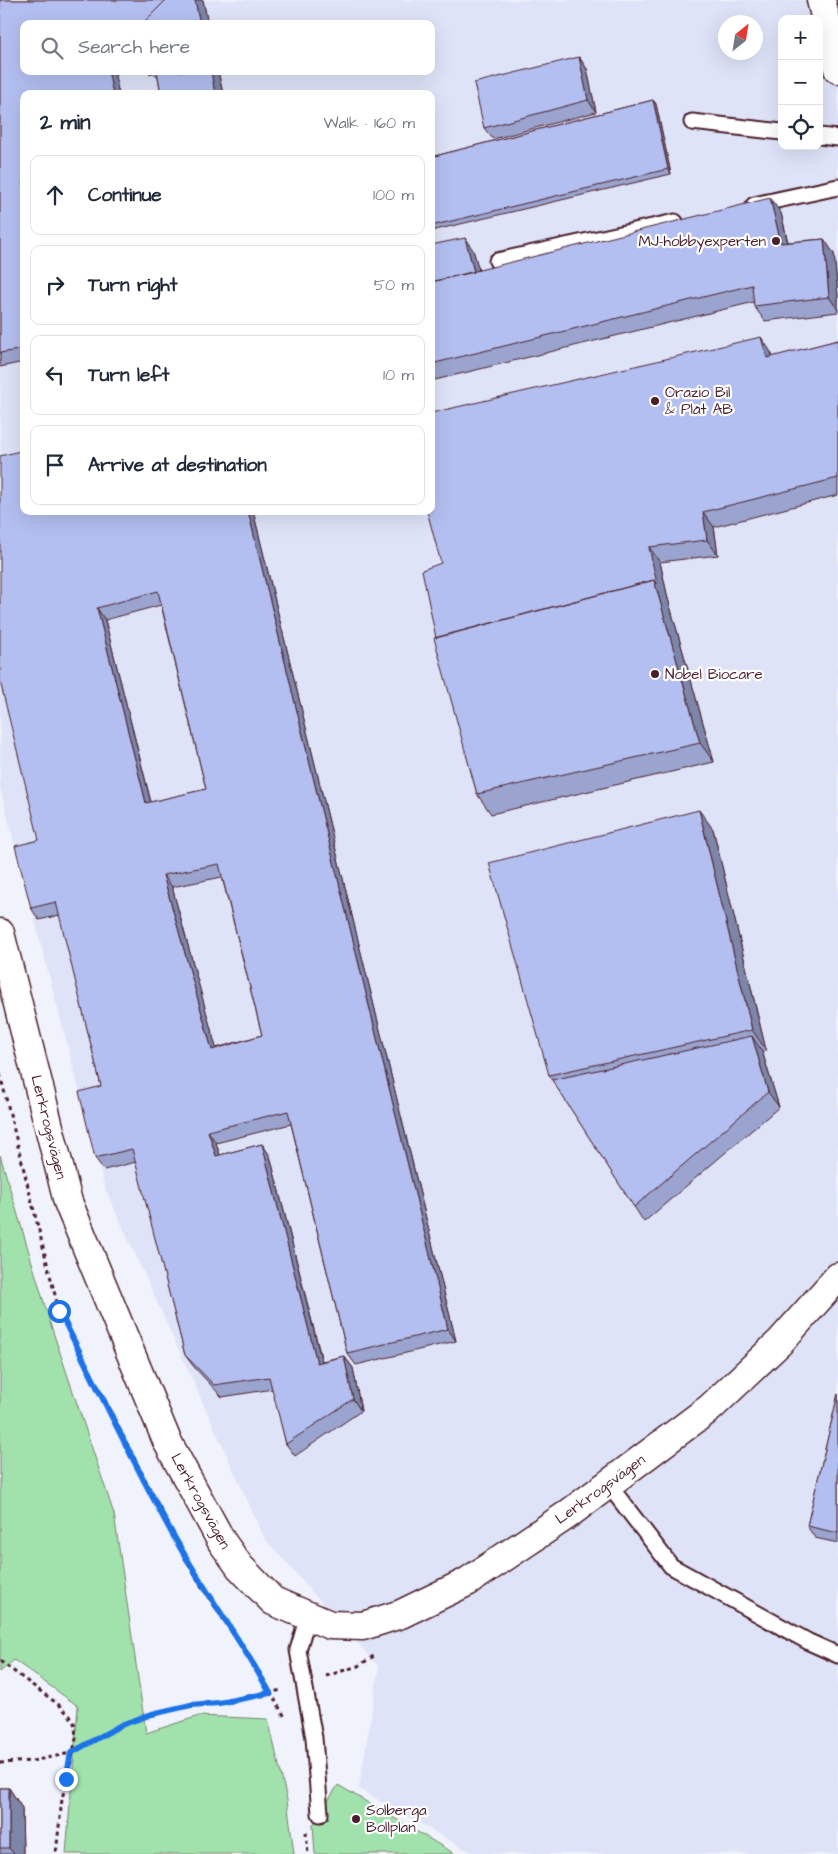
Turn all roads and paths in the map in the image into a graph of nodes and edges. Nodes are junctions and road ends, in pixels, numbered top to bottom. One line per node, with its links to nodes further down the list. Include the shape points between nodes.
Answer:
1 (820, 0): 2 (street)
2 (838, 69)
3 (692, 122): 4 (lane)
4 (778, 132)
5 (823, 136): 6 (lane)
6 (838, 138)
7 (838, 187): 8 (lane)
8 (744, 207)
9 (687, 220): 10 (lane)
10 (497, 262)
11 (0, 933): 15 (street, Lerkrogsvägen, via 68,1202 167,1440 222,1542 240,1566 273,1601)
12 (0, 1074): 19 (path, via 59,1311 172,1533)
13 (838, 1277): 14 (street, Lerkrogsvägen, via 780,1342 710,1408)
14 (608, 1484): 15 (street, Lerkrogsvägen, via 467,1582 401,1614 363,1626 330,1625); 16 (lane, via 672,1566)
15 (308, 1616): 23 (lane, via 298,1650 314,1738)
16 (838, 1655)
17 (0, 1661): 21 (path, via 70,1716 76,1731)
18 (287, 1688): 19 (path)
19 (270, 1693): 20 (path); 21 (path, via 152,1714 121,1725)
20 (285, 1718)
21 (71, 1753): 22 (path, via 32,1762); 24 (path)
22 (0, 1763)
23 (320, 1814)
24 (56, 1854)

